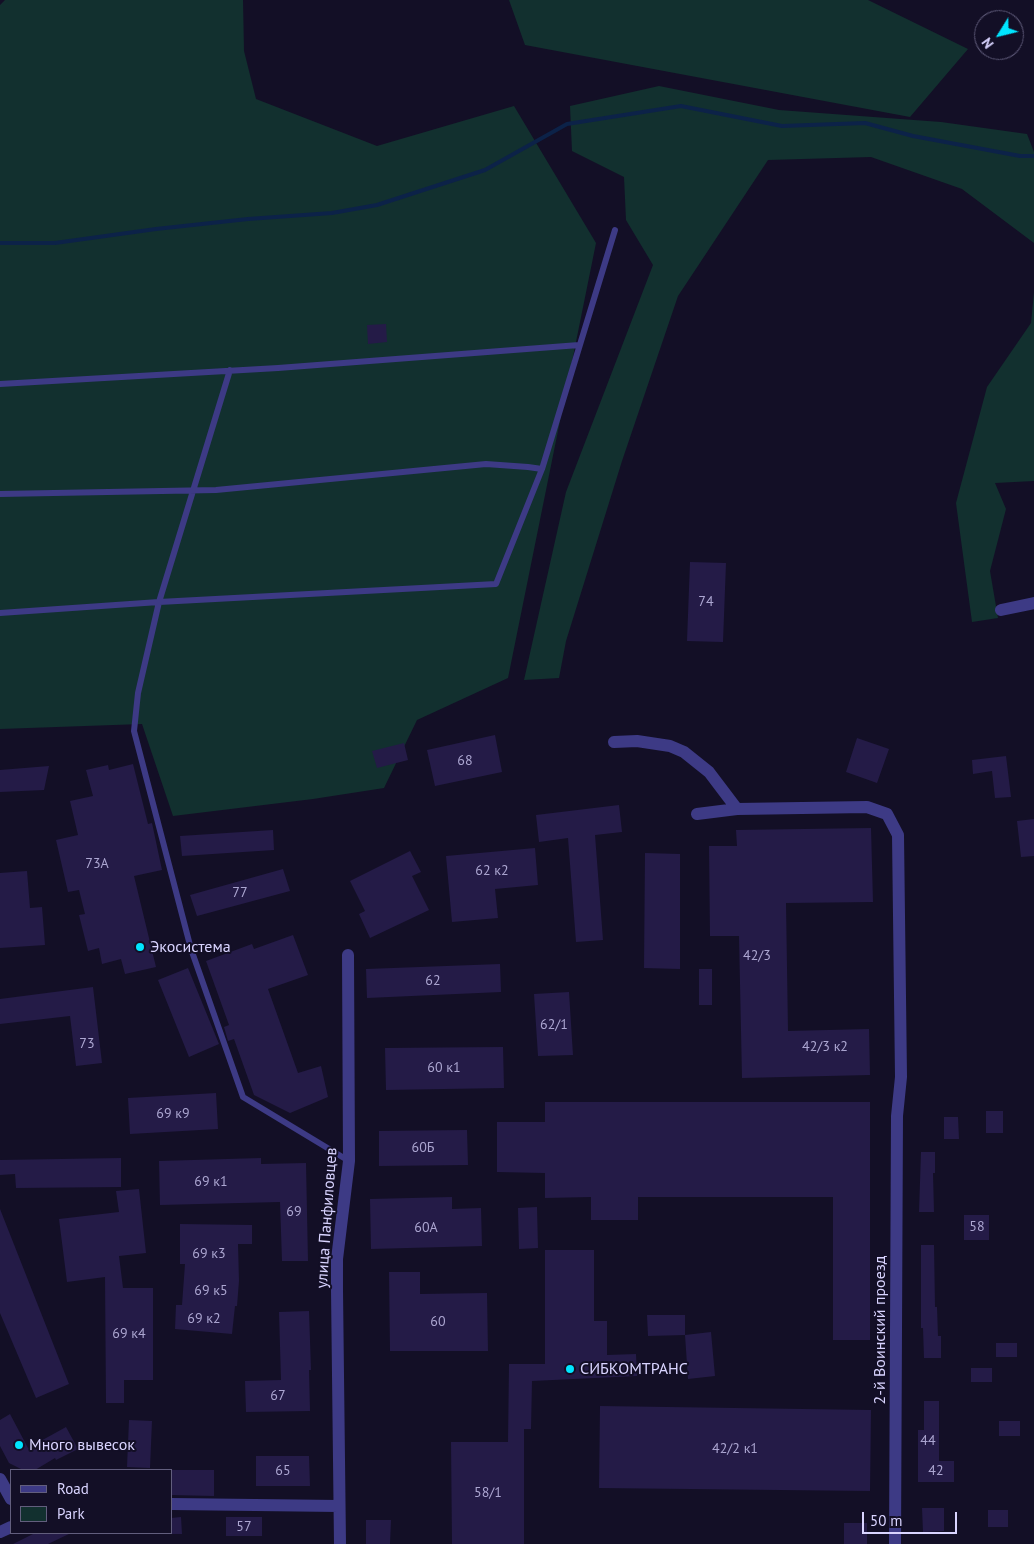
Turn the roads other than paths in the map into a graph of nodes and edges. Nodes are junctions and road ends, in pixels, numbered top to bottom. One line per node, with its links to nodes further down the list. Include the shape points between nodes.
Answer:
1 (615, 230): 2 (lane)
2 (578, 345): 3 (lane); 5 (lane)
3 (230, 370): 4 (lane); 6 (lane)
4 (0, 384)
5 (542, 469): 6 (lane, via 486,464); 8 (lane, via 496,584)
6 (194, 490): 7 (lane); 8 (lane)
7 (0, 494)
8 (159, 602): 11 (lane); 16 (lane, via 138,693 134,731 191,949 243,1097)
9 (1034, 603): 10 (street)
10 (1001, 610)
11 (0, 613)
12 (614, 742): 13 (street, via 637,741 670,746 684,752 709,772)
13 (737, 809): 14 (street, 2-й Воинский проезд); 22 (street, 2-й Воинский проезд, via 867,807 887,814 898,835 901,1077 897,1116)
14 (697, 814)
15 (348, 955): 16 (street, улица Панфиловцев)
16 (348, 1161): 20 (street, улица Панфиловцев, via 337,1259)
17 (0, 1479): 18 (street)
18 (10, 1497)
19 (172, 1504): 20 (street)
20 (339, 1506): 21 (street, улица Панфиловцев)
21 (340, 1544)
22 (895, 1544)

